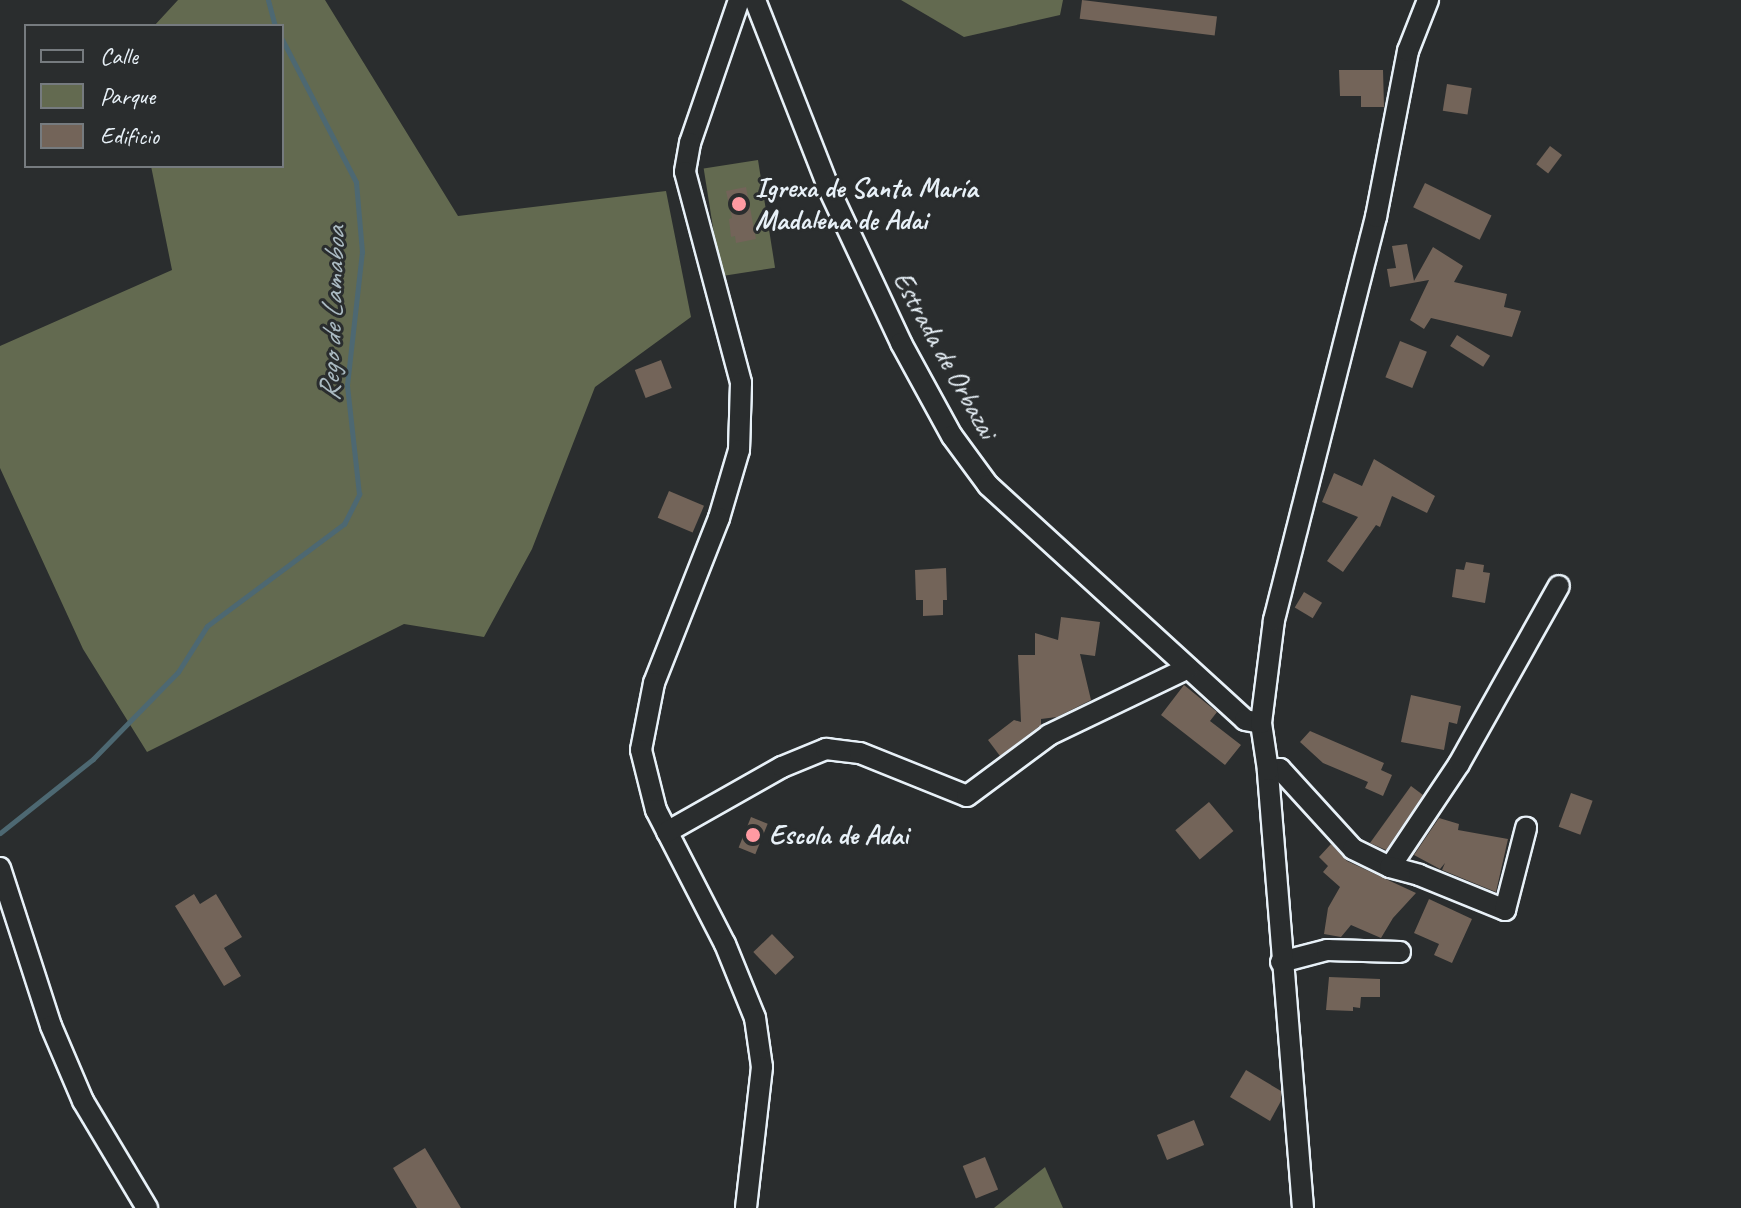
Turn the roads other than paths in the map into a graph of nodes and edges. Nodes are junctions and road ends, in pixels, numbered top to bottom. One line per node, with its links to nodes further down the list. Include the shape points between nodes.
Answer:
1 (1428, 0): 6 (street, via 1408,51 1376,217 1274,620)
2 (758, 6): 3 (street); 5 (street, Estrada de Orbazai, via 829,189 901,343 952,436 988,485)
3 (736, 10): 9 (street, via 685,172 741,383 739,450 719,518 664,653 641,750)
4 (1559, 586): 10 (street, via 1459,764)
5 (1188, 668): 6 (street, Estrada de Orbazai, via 1245,720); 9 (street, via 1049,735 967,796 860,753 826,749 782,767)
6 (1262, 714): 7 (street)
7 (1268, 770): 10 (street, via 1280,769 1353,849); 13 (street)
8 (1526, 828): 10 (street, via 1505,910)
9 (667, 832): 15 (street, via 725,944 755,1018 762,1067)
10 (1390, 867)
11 (0, 868): 14 (street, via 51,1026 83,1101)
12 (1400, 952): 13 (street, via 1327,950)
13 (1281, 962): 16 (street)
14 (147, 1208)
15 (746, 1208)
16 (1303, 1208)

